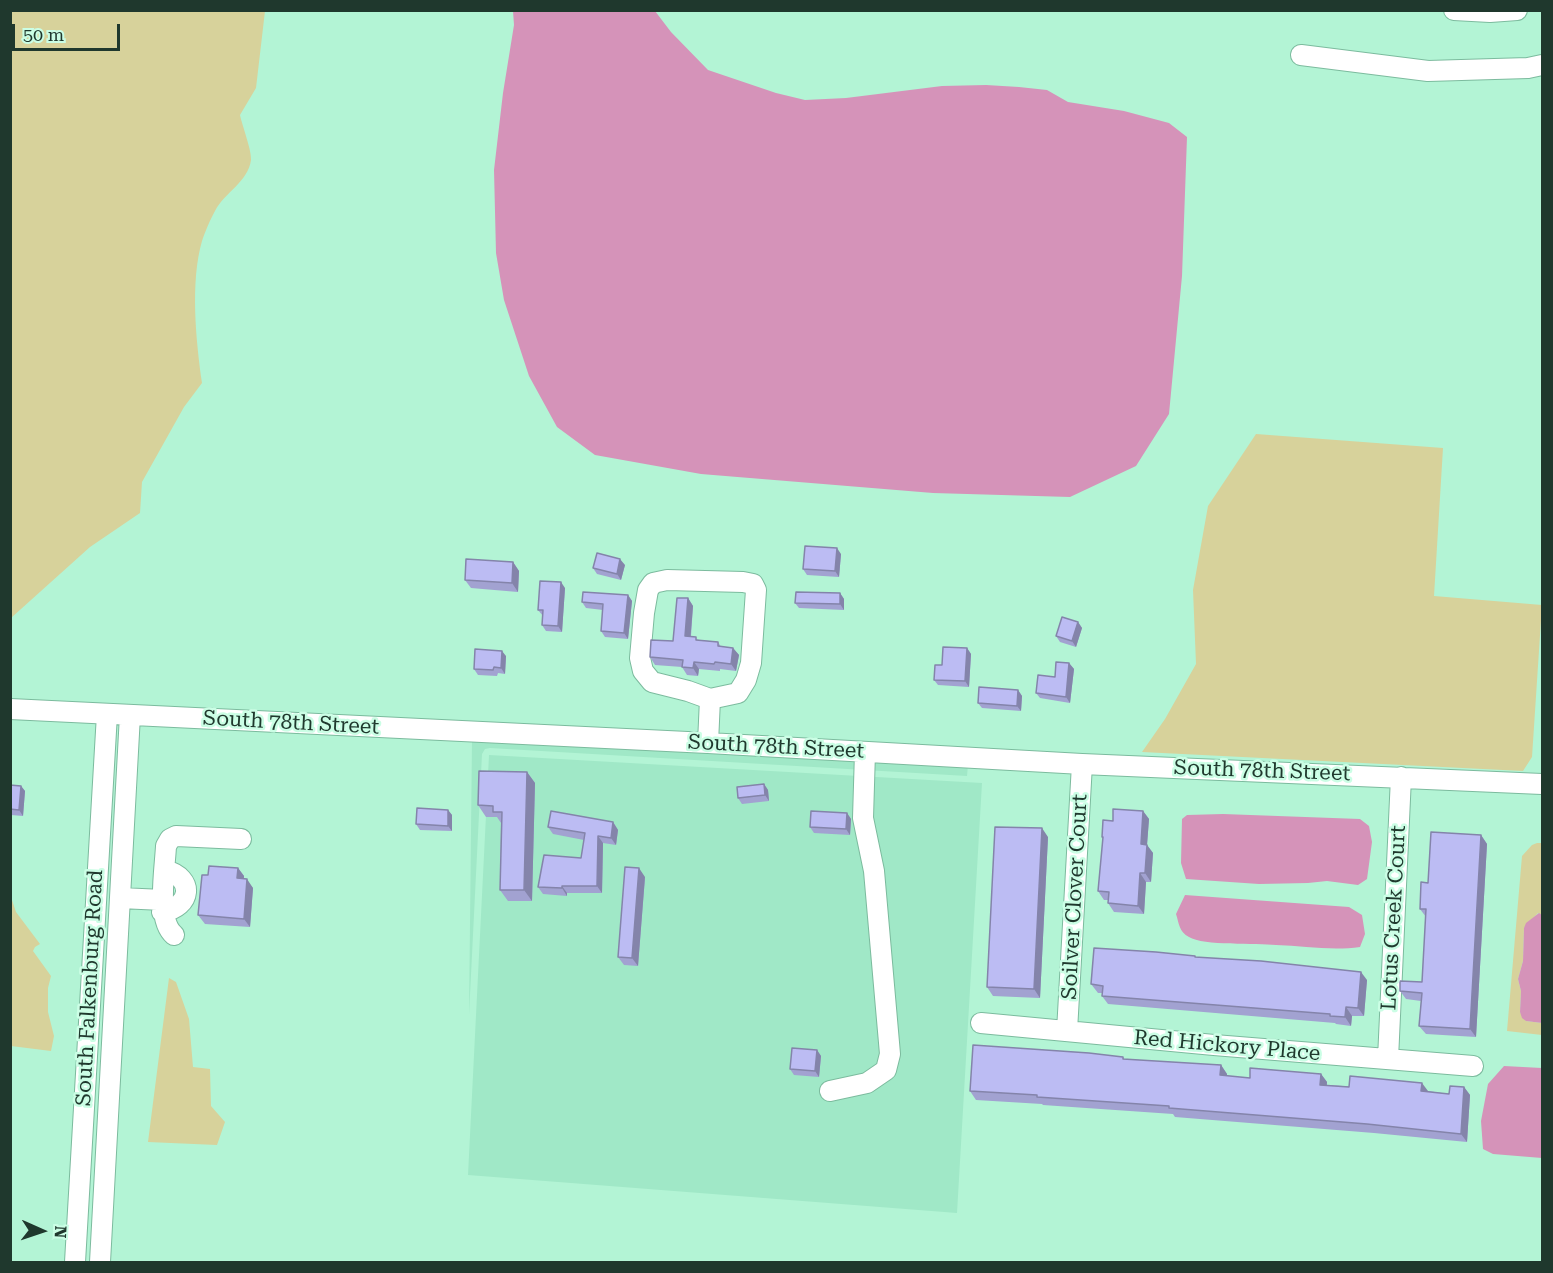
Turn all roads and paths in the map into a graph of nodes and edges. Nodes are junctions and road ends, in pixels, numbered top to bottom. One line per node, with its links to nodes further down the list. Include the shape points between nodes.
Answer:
1 (1454, 10): 2 (street)
2 (1517, 10)
3 (1302, 55): 4 (street, via 1428,71)
4 (1542, 65)
5 (710, 699): 5 (street, via 738,693 746,680 751,663 756,590 753,584 743,582 653,583 644,613 640,658 643,671 652,682); 9 (street)
6 (10, 709): 7 (street, South 78th Street)
7 (106, 714): 8 (street, South 78th Street); 23 (street, South Falkenburg Road)
8 (130, 715): 9 (street, South 78th Street); 15 (street, South Falkenburg Road)
9 (708, 743): 10 (street, South 78th Street)
10 (865, 752): 11 (street, South 78th Street); 22 (street, via 863,818 874,872 890,1054 886,1070 867,1083)
11 (1082, 764): 12 (street, South 78th Street); 19 (street, Soilver Clover Court)
12 (1401, 777): 13 (street, South 78th Street); 20 (street, Lotus Creek Court)
13 (1542, 784)
14 (241, 839): 16 (street, via 170,839 166,846)
15 (120, 898): 16 (street); 24 (street, South Falkenburg Road)
16 (163, 906): 17 (street, via 168,930)
17 (174, 935)
18 (981, 1023): 19 (street, Red Hickory Place)
19 (1067, 1031): 20 (street, Red Hickory Place)
20 (1388, 1059): 21 (street, Red Hickory Place)
21 (1473, 1066)
22 (830, 1092)
23 (75, 1263)
24 (100, 1263)

